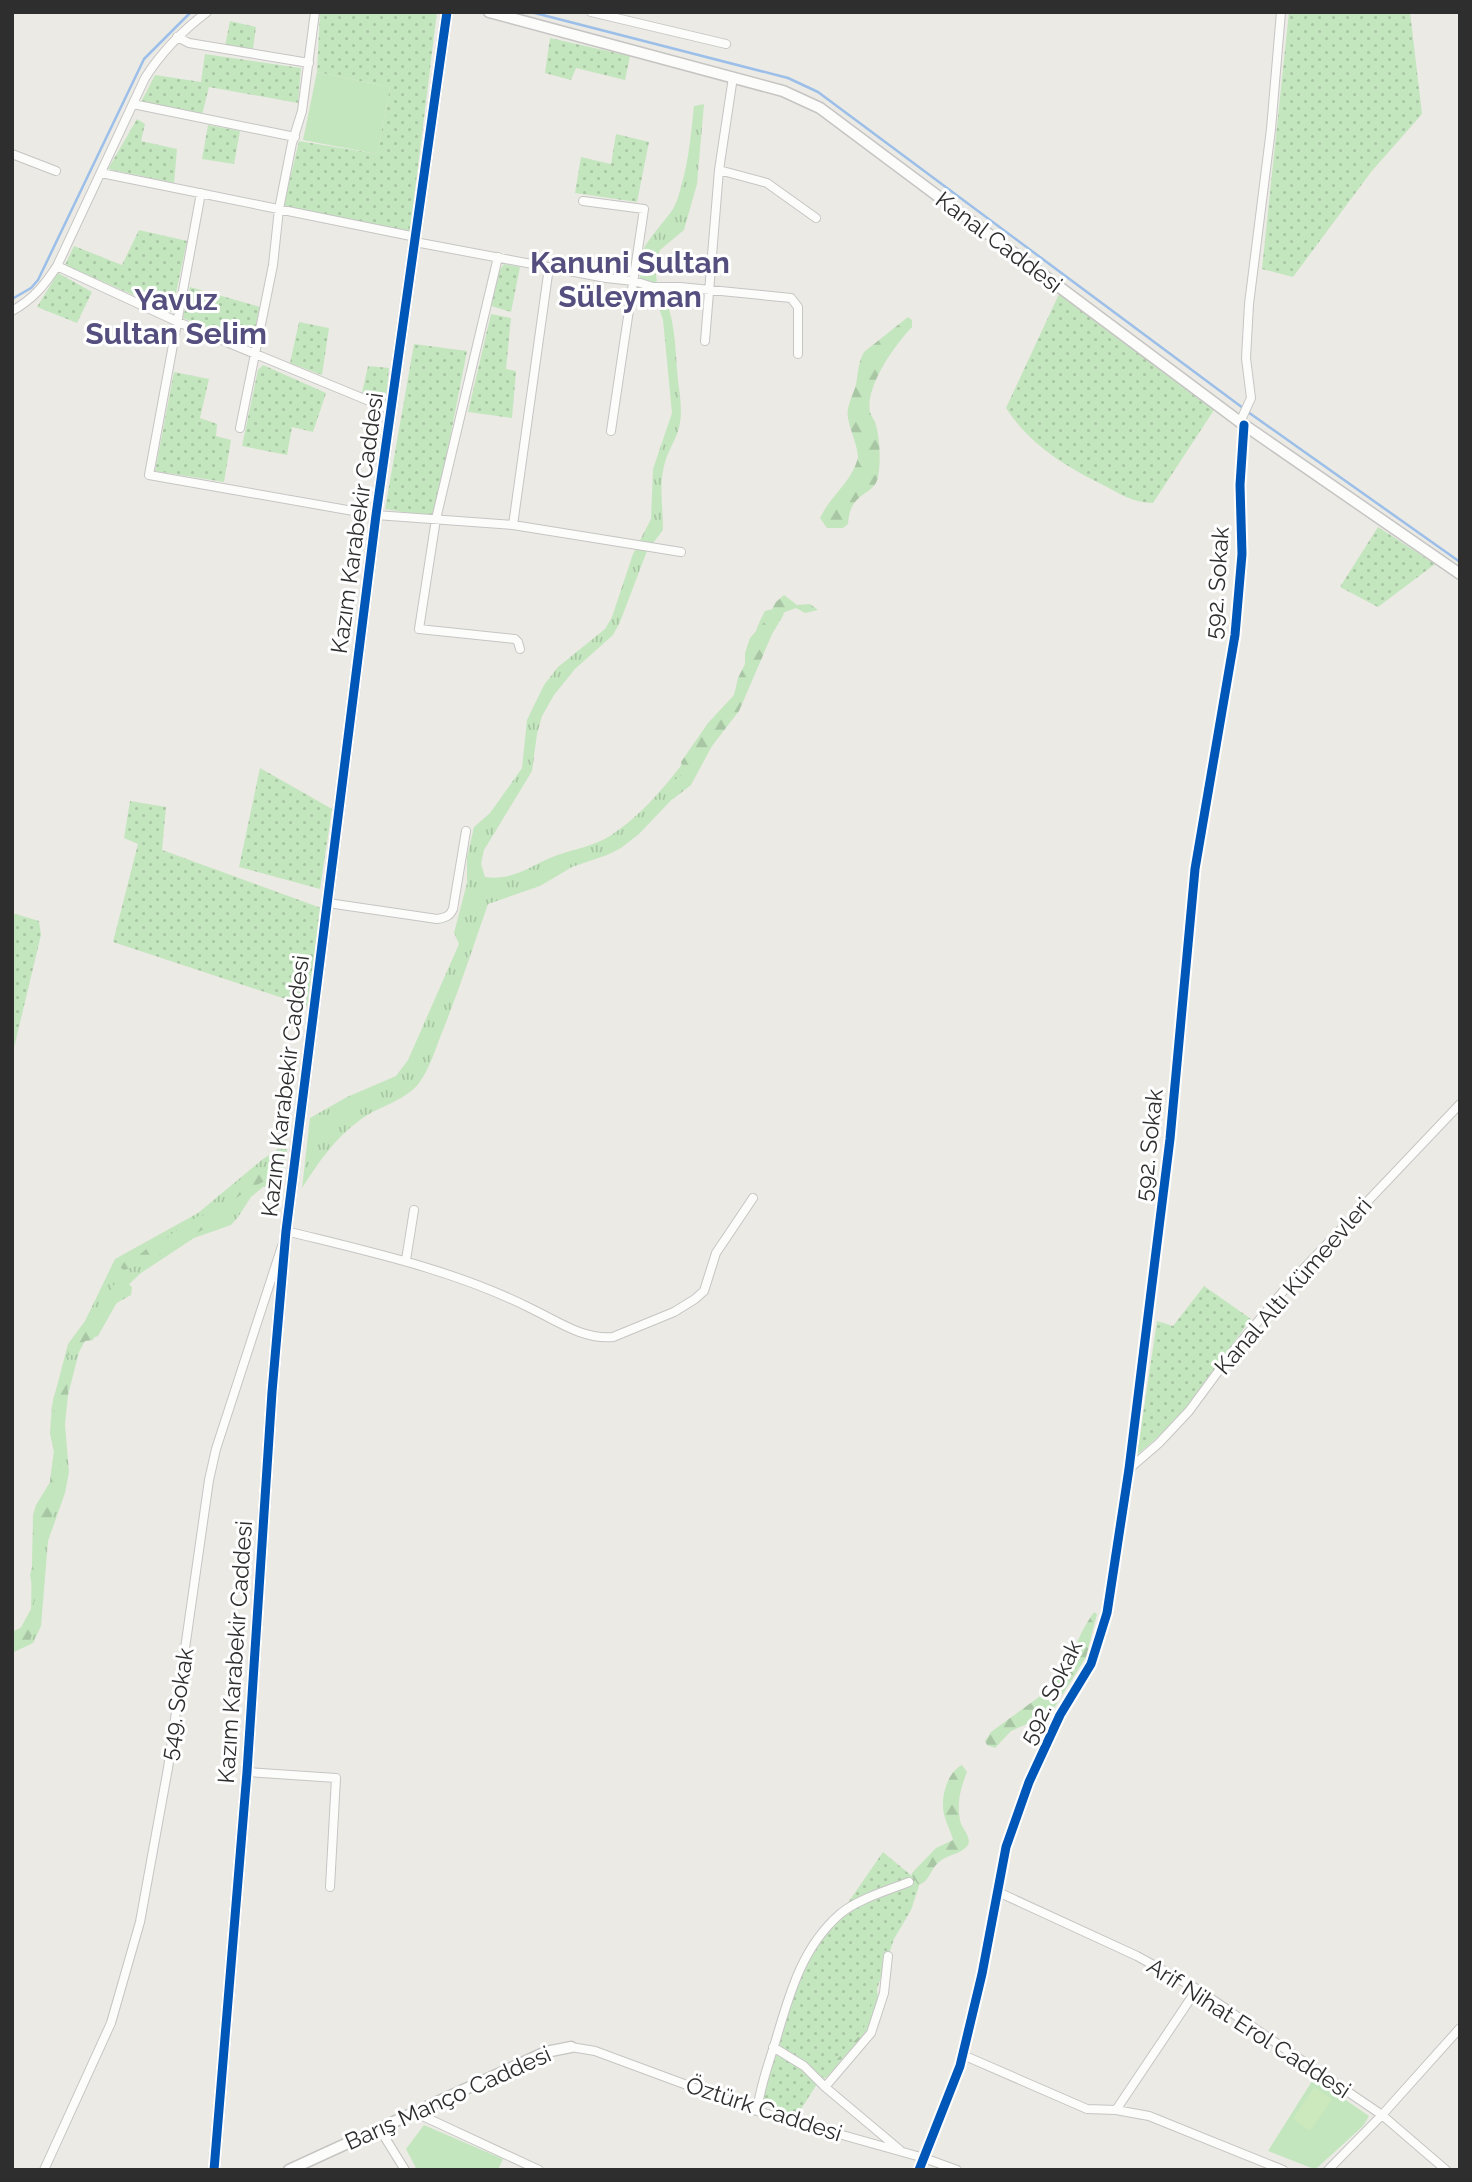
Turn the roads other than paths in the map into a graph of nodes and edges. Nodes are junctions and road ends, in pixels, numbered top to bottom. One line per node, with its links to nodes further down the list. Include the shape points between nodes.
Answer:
1 (207, 12): 7 (street)
2 (315, 12): 9 (street)
3 (447, 12): 21 (street, Kazım Karabekir Caddesi)
4 (489, 12): 10 (street, Kanal Caddesi)
5 (591, 12): 8 (street)
6 (1281, 12): 33 (street, via 1249,304 1246,358 1251,393)
7 (177, 37): 9 (street, via 189,43); 11 (street, via 155,63)
8 (726, 44)
9 (309, 63): 12 (street)
10 (733, 77): 14 (street); 33 (street, Kanal Caddesi, via 783,91 820,108)
11 (133, 104): 12 (street); 16 (street)
12 (295, 137): 19 (street)
13 (12, 154): 15 (street)
14 (719, 170): 20 (street, via 767,183); 26 (street)
15 (56, 171)
16 (101, 173): 17 (street); 23 (street)
17 (201, 194): 19 (street); 28 (street)
18 (583, 201): 25 (street, via 644,209)
19 (279, 209): 21 (street); 30 (street)
20 (816, 218)
21 (415, 240): 22 (street); 32 (street, Kazım Karabekir Caddesi)
22 (498, 257): 24 (street); 37 (street)
23 (57, 267): 27 (street, via 41,290); 28 (street)
24 (549, 267): 25 (street); 38 (street)
25 (634, 281): 26 (street, via 653,287); 35 (street)
26 (709, 289): 29 (street); 31 (street, via 795,300)
27 (12, 311)
28 (178, 322): 30 (street); 36 (street, via 149,475)
29 (705, 341)
30 (256, 355): 32 (street); 34 (street)
31 (799, 355)
32 (391, 410): 36 (street, Kazım Karabekir Caddesi)
33 (1242, 421): 40 (street, Kanal Caddesi); 49 (street, 592. Sokak, via 1242,554 1235,635 1195,869 1170,1139)
34 (240, 428)
35 (611, 430)
36 (376, 515): 37 (street); 43 (street, Kazım Karabekir Caddesi)
37 (436, 519): 38 (street); 41 (street, via 419,629 515,639)
38 (513, 526): 39 (street)
39 (681, 552)
40 (1460, 574)
41 (520, 649)
42 (466, 831): 43 (street, via 453,909 444,918)
43 (328, 903): 47 (street, Kazım Karabekir Caddesi)
44 (1460, 1104): 49 (street, Kanal Altı Kümeevleri, via 1291,1282 1189,1411)
45 (753, 1198): 48 (street, via 716,1253 704,1291 674,1312 612,1337 596,1337 494,1291)
46 (414, 1210): 48 (street)
47 (286, 1231): 48 (street); 50 (street, Kazım Karabekir Caddesi); 69 (street, 549. Sokak, via 209,1480 168,1768 140,1922 111,2022)
48 (406, 1260)
49 (1129, 1469): 53 (street, 592. Sokak, via 1107,1613 1091,1664 1060,1715 1029,1782 1006,1847)
50 (247, 1772): 52 (street, via 336,1778); 70 (street, Kazım Karabekir Caddesi)
51 (909, 1882): 58 (street, via 842,1912 830,1924 800,1966)
52 (330, 1887)
53 (998, 1892): 55 (street, Arif Nihat Erol Caddesi); 59 (street, 592. Sokak)
54 (888, 1956): 60 (street, via 884,1993 871,2033)
55 (1197, 1989): 61 (street); 64 (street, Arif Nihat Erol Caddesi)
56 (1460, 2028): 64 (street)
57 (571, 2047): 62 (street, Öztürk Caddesi, via 595,2051); 63 (street, Barış Manço Caddesi, via 546,2052)
58 (774, 2047): 60 (street, via 804,2066); 62 (street)
59 (962, 2055): 61 (street, via 1087,2109); 67 (street, 592. Sokak)
60 (825, 2087): 66 (street)
61 (1116, 2110): 76 (street, via 1149,2116)
62 (757, 2111): 66 (street, Öztürk Caddesi)
63 (414, 2112): 65 (street, Barış Manço Caddesi); 73 (street)
64 (1382, 2115): 68 (street, Arif Nihat Erol Caddesi); 77 (street)
65 (379, 2128): 71 (street, Barış Manço Caddesi); 72 (street)
66 (902, 2152): 67 (street, Öztürk Caddesi)
67 (925, 2158): 74 (street, 592. Sokak); 75 (street, Öztürk Caddesi)
68 (1444, 2169)
69 (44, 2170)
70 (214, 2170)
71 (289, 2170)
72 (405, 2170)
73 (539, 2170)
74 (919, 2170)
75 (957, 2170)
76 (1283, 2170)
77 (1328, 2170)

